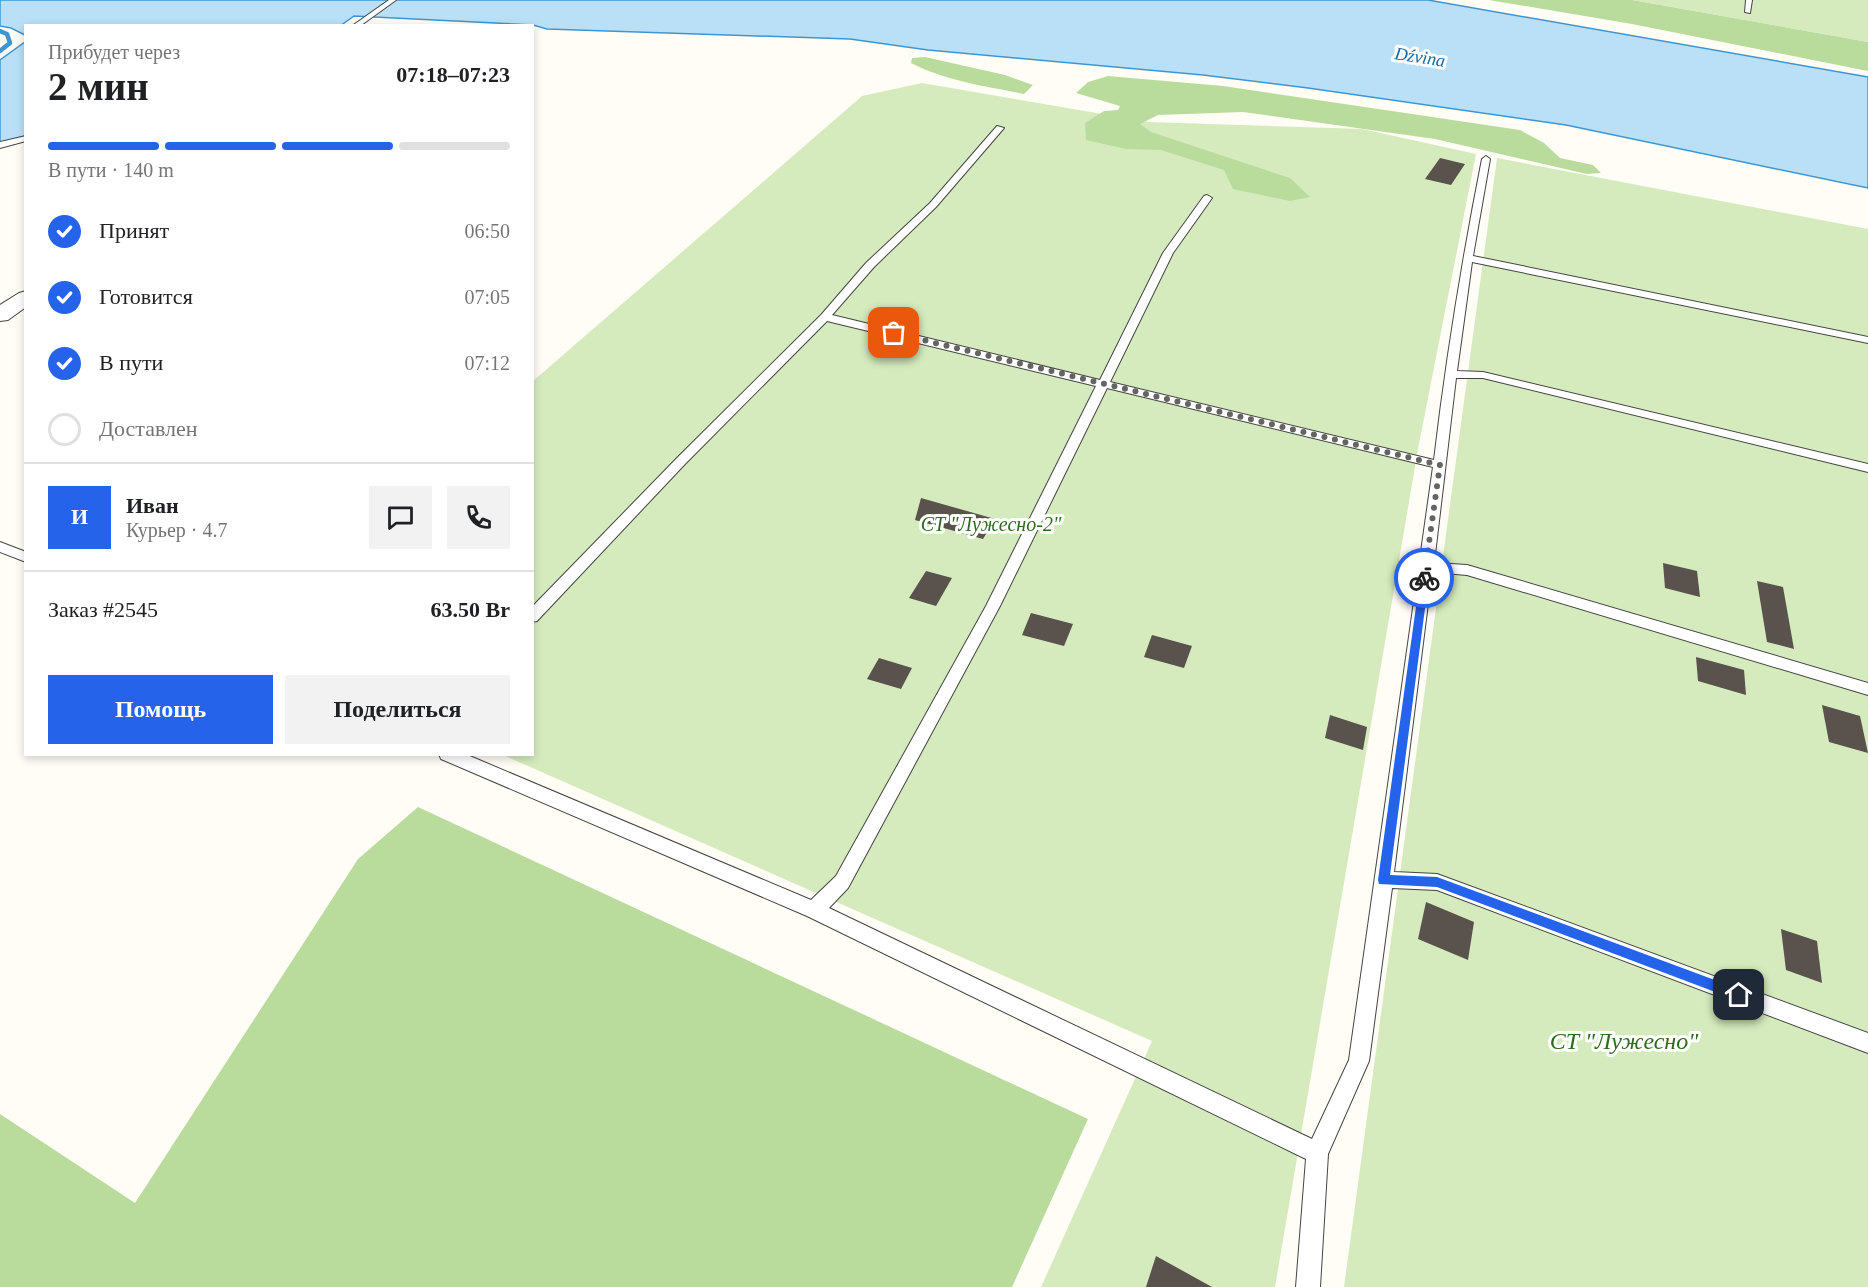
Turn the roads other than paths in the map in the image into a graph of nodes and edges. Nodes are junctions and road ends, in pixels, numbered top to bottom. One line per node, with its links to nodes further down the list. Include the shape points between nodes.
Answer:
1 (393, 0): 4 (lane)
2 (1749, 0): 3 (lane)
3 (1748, 12)
4 (359, 24)
5 (1000, 128): 13 (lane, via 933,205 870,266)
6 (24, 139): 7 (lane)
7 (0, 145)
8 (1486, 159): 10 (lane)
9 (1207, 198): 16 (lane, via 1168,253)
10 (1467, 258): 14 (lane); 15 (lane)
11 (24, 298): 12 (street)
12 (0, 315)
13 (825, 317): 16 (lane); 22 (lane)
14 (1868, 340)
15 (1449, 374): 17 (lane); 18 (lane, via 1483,375)
16 (1103, 383): 17 (lane); 26 (lane, via 993,606 853,862 842,882)
17 (1440, 465): 21 (lane)
18 (1868, 468)
19 (0, 547): 20 (lane)
20 (24, 556)
21 (1426, 567): 23 (lane, via 1467,570); 25 (lane)
22 (534, 615)
23 (1868, 689)
24 (452, 756): 26 (lane)
25 (1384, 880): 27 (lane, via 1437,882); 28 (lane, via 1359,1061)
26 (814, 910): 28 (lane)
27 (1868, 1043)
28 (1317, 1153): 29 (lane)
29 (1308, 1287)

